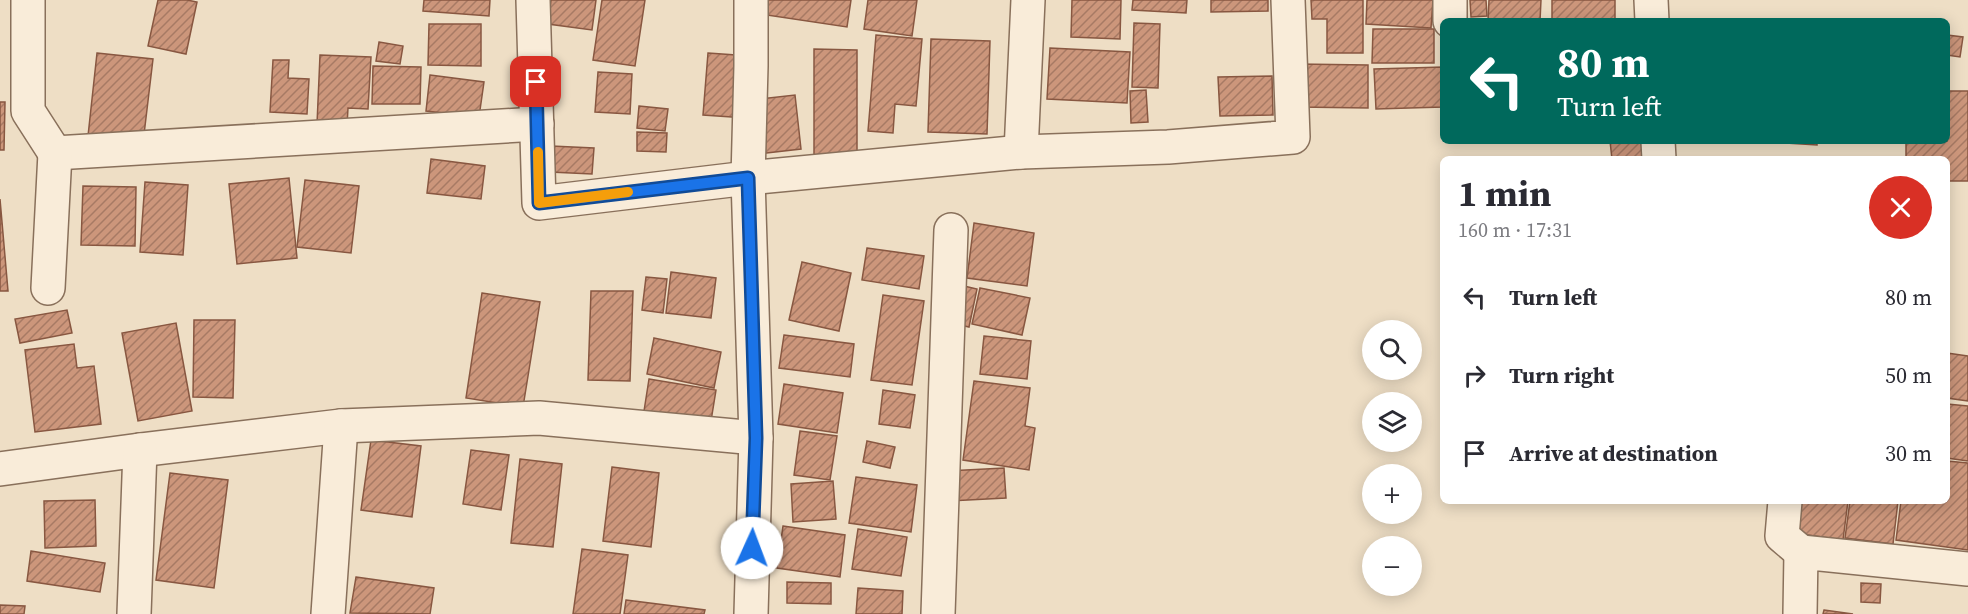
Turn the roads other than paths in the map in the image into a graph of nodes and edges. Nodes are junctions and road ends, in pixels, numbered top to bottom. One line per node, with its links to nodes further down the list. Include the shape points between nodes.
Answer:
1 (28, 0): 12 (street, via 27,111)
2 (533, 0): 10 (street)
3 (751, 0): 13 (street)
4 (1028, 0): 11 (street)
5 (1288, 0): 11 (street, via 1293,137 1168,147)
6 (1450, 0): 8 (street)
7 (1651, 0): 9 (street)
8 (1450, 18)
9 (1652, 18)
10 (537, 124): 12 (street); 13 (street, via 539,203)
11 (1021, 152): 13 (street)
12 (55, 153): 15 (street)
13 (748, 178): 17 (street)
14 (951, 230): 26 (street)
15 (48, 288)
16 (341, 426): 17 (street, via 539,418); 18 (street); 24 (street)
17 (756, 438): 25 (street)
18 (140, 450): 19 (street); 23 (street)
19 (0, 469)
20 (1785, 504): 21 (street, via 1782,536)
21 (1801, 552): 22 (street); 27 (street)
22 (1968, 569)
23 (134, 614)
24 (328, 614)
25 (751, 614)
26 (938, 614)
27 (1800, 614)

